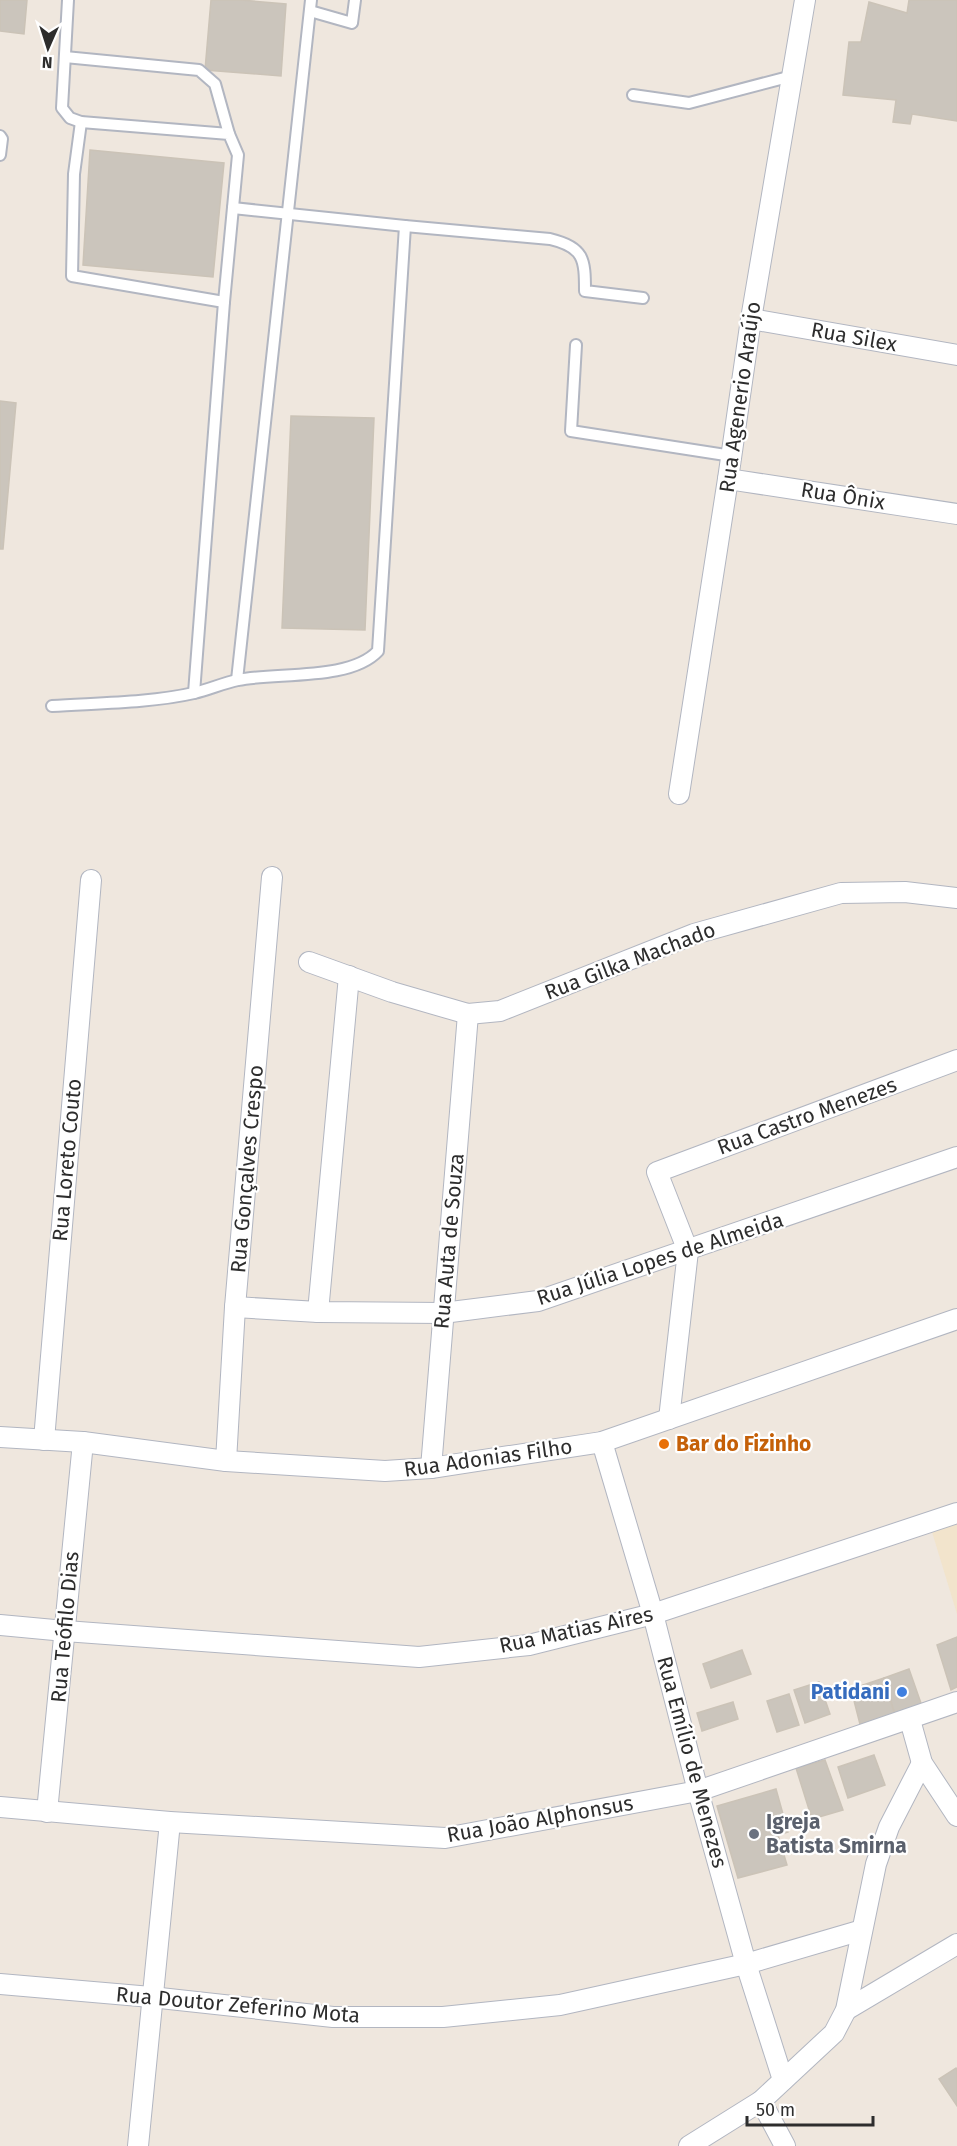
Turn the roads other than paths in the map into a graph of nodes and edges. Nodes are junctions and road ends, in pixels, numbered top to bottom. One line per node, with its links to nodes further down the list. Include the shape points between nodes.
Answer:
1 (68, 0): 5 (lane)
2 (355, 0): 4 (lane, via 352,23)
3 (805, 0): 6 (street, Rua Agenerio Araújo)
4 (310, 6): 13 (lane)
5 (65, 57): 8 (lane, via 62,108 69,118); 9 (lane, via 199,70 215,84)
6 (792, 75): 7 (lane, via 690,103); 17 (street, Rua Agenerio Araújo)
7 (633, 95)
8 (81, 122): 9 (lane); 16 (lane, via 74,174 72,276)
9 (229, 134): 12 (lane, via 238,155)
10 (0, 136): 11 (lane)
11 (0, 155)
12 (233, 208): 13 (lane); 16 (lane)
13 (288, 214): 14 (lane); 23 (lane)
14 (405, 226): 15 (lane, via 565,243 582,258 585,291); 23 (lane, via 378,651 370,660 350,669)
15 (643, 298)
16 (224, 303): 24 (lane)
17 (751, 320): 19 (street, Rua Silex); 20 (street, Rua Agenerio Araújo)
18 (576, 345): 20 (lane, via 571,431)
19 (957, 355)
20 (732, 456): 21 (street, Rua Agenerio Araújo)
21 (728, 479): 22 (street, Rua Ônix); 26 (street, Rua Agenerio Araújo)
22 (957, 514)
23 (237, 680): 24 (lane)
24 (194, 693): 25 (lane)
25 (52, 706)
26 (679, 794)
27 (272, 877): 36 (street, Rua Gonçalves Crespo)
28 (91, 880): 42 (street, Rua Loreto Couto)
29 (957, 898): 32 (street, Rua Gilka Machado, via 905,892 841,893 694,934 500,1011)
30 (309, 962): 31 (street, Rua Gilka Machado)
31 (349, 976): 32 (street, Rua Gilka Machado); 37 (street)
32 (468, 1014): 38 (street, Rua Auta de Souza)
33 (957, 1060): 35 (street, Rua Castro Menezes, via 657,1172)
34 (957, 1157): 35 (street, Rua Júlia Lopes de Almeida)
35 (688, 1251): 38 (street, Rua Júlia Lopes de Almeida, via 538,1301); 40 (street)
36 (235, 1307): 37 (street, Rua Júlia Lopes de Almeida); 45 (street, Rua Gonçalves Crespo)
37 (318, 1312): 38 (street, Rua Júlia Lopes de Almeida)
38 (443, 1313): 46 (street, Rua Auta de Souza)
39 (957, 1319): 40 (street, Rua Adonias Filho)
40 (669, 1419): 44 (street, Rua Adonias Filho)
41 (0, 1437): 42 (street, Rua Adonias Filho)
42 (44, 1440): 43 (street, Rua Adonias Filho)
43 (82, 1442): 45 (street, Rua Adonias Filho); 50 (street, Rua Teófilo Dias)
44 (602, 1442): 46 (street, Rua Adonias Filho); 48 (street, Rua Emílio de Menezes)
45 (225, 1461): 46 (street, Rua Adonias Filho, via 385,1471)
46 (431, 1468)
47 (957, 1514): 48 (street, Rua Matias Aires)
48 (653, 1614): 50 (street, Rua Matias Aires, via 529,1644 419,1657); 54 (street, Rua Emílio de Menezes)
49 (0, 1625): 50 (street, Rua Matias Aires)
50 (65, 1631): 56 (street, Rua Teófilo Dias)
51 (957, 1702): 52 (street, Rua João Alphonsus)
52 (910, 1720): 53 (street); 54 (street, Rua João Alphonsus)
53 (922, 1763): 57 (street); 59 (street, via 883,1846)
54 (698, 1791): 58 (street, Rua João Alphonsus, via 445,1838); 61 (street, Rua Emílio de Menezes)
55 (0, 1807): 56 (street, Rua João Alphonsus)
56 (47, 1812): 58 (street, Rua João Alphonsus)
57 (957, 1815)
58 (170, 1822): 63 (street)
59 (862, 1930): 61 (street, Rua Doutor Zeferino Mota); 64 (street)
60 (957, 1944): 64 (street)
61 (747, 1964): 63 (street, Rua Doutor Zeferino Mota, via 560,2005 443,2017 333,2017); 65 (street, Rua Emílio de Menezes)
62 (0, 1984): 63 (street, Rua Doutor Zeferino Mota)
63 (151, 1996): 67 (street)
64 (846, 2010): 65 (street, via 834,2033)
65 (783, 2080): 66 (street)
66 (761, 2101): 68 (street); 69 (street)
67 (138, 2146)
68 (689, 2146)
69 (785, 2146)

